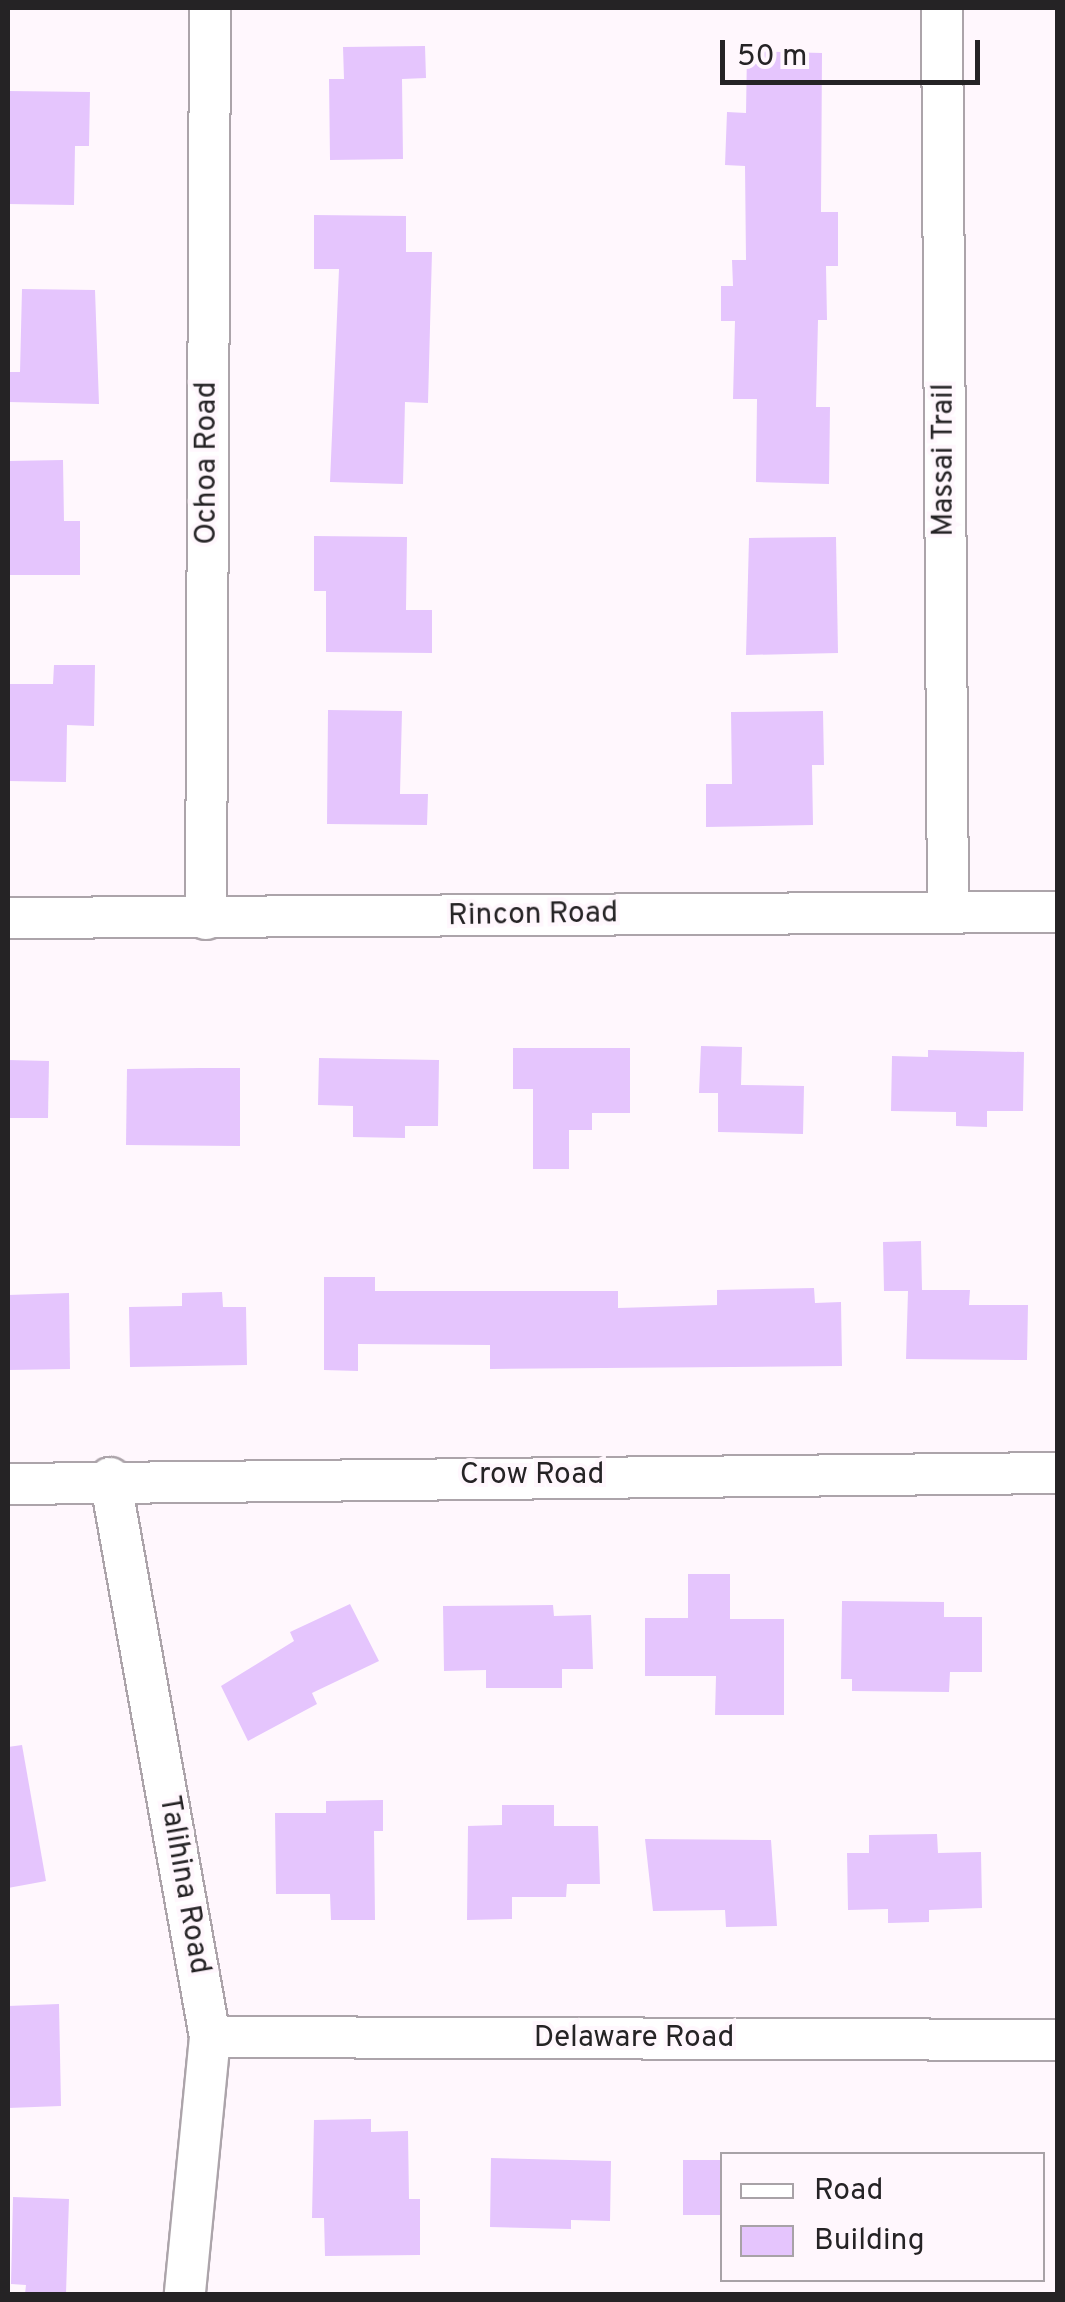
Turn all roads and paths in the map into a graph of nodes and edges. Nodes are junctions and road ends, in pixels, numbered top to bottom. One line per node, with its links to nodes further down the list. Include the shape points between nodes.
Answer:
1 (210, 8): 6 (street, Ochoa Road)
2 (942, 8): 3 (street, Massai Trail)
3 (948, 912): 4 (street, Rincon Road); 6 (street, Rincon Road)
4 (1058, 912)
5 (8, 918): 6 (street, Rincon Road)
6 (206, 920)
7 (1058, 1472): 8 (street, Crow Road)
8 (110, 1478): 9 (street, Crow Road); 10 (street, Talihina Road)
9 (8, 1484)
10 (210, 2037): 11 (street, Delaware Road); 12 (street, Talihina Road)
11 (1058, 2040)
12 (185, 2294)

